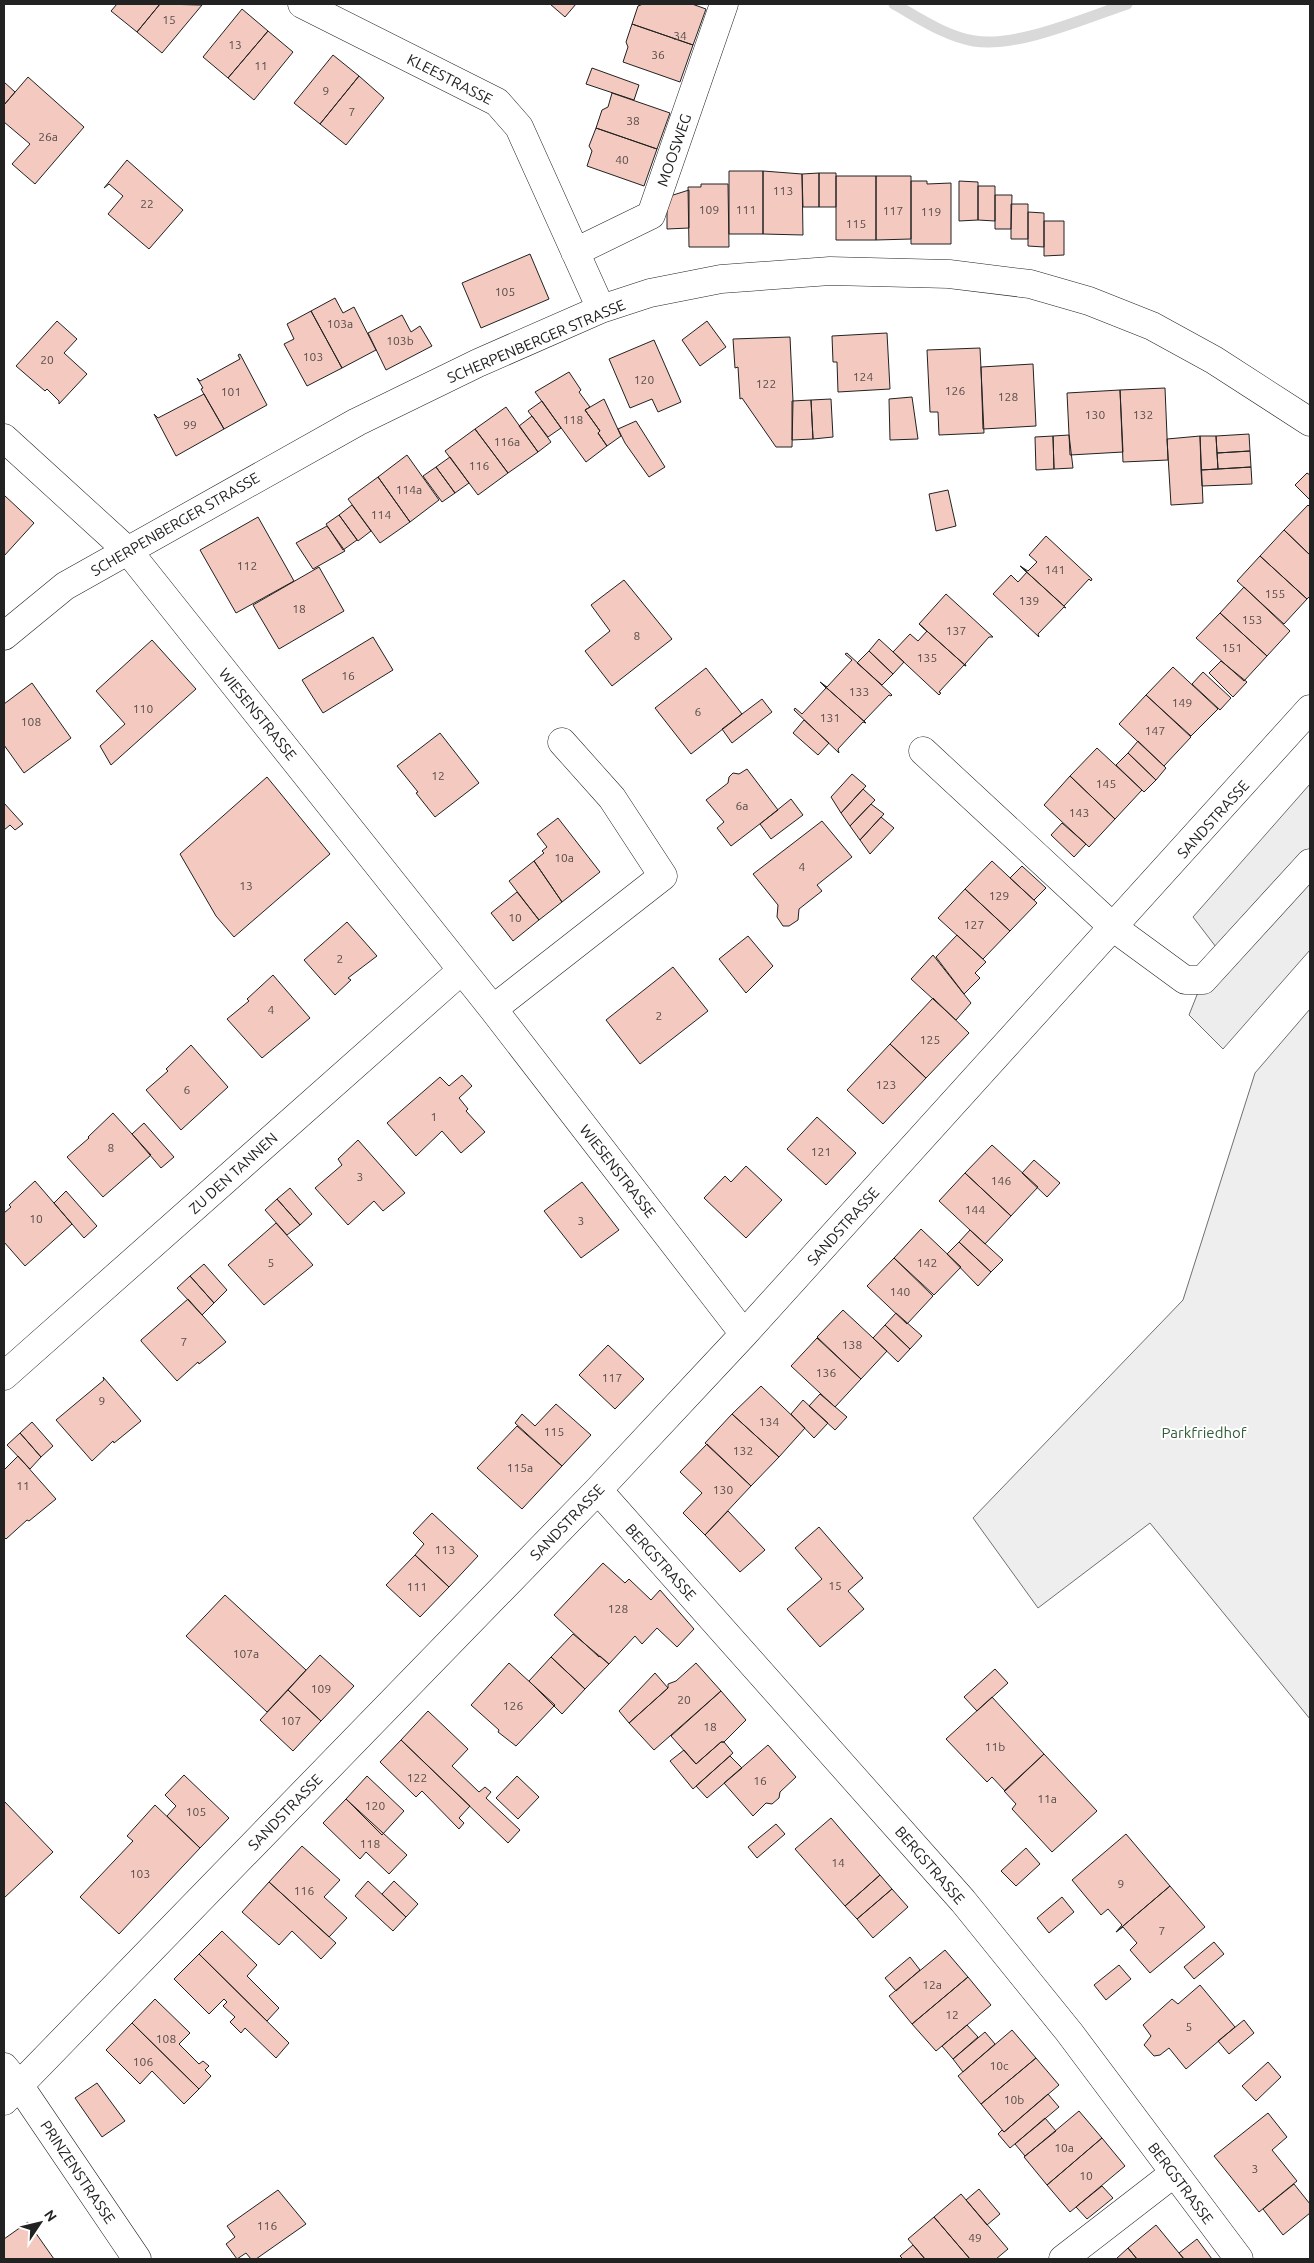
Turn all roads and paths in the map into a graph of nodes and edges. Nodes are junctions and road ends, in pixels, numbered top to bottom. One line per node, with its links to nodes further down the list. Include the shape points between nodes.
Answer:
1 (302, 4): 3 (street, KLEESTRASSE, via 497,102 519,127)
2 (724, 4): 3 (street, MOOSWEG, via 651,215)
3 (575, 252): 4 (street, KLEESTRASSE)
4 (601, 309): 5 (street, SCHERPENBERGER STRASSE, via 650,293 721,279 830,271 949,274 1030,284 1089,301 1152,326 1214,360); 7 (street, SCHERPENBERGER STRASSE, via 478,363 358,422)
5 (1310, 422)
6 (4, 438): 7 (street, WIESENSTRASSE)
7 (129, 552): 8 (street, SCHERPENBERGER STRASSE, via 65,586); 14 (street, WIESENSTRASSE)
8 (4, 636)
9 (1310, 710): 13 (street, SANDSTRASSE)
10 (562, 742): 15 (street, via 612,798 663,876)
11 (923, 752): 13 (street)
12 (1310, 863): 13 (street, via 1203,980 1185,980)
13 (1114, 928): 16 (street, SANDSTRASSE)
14 (462, 970): 15 (street, WIESENSTRASSE); 17 (street, ZU DEN TANNEN)
15 (493, 1009): 16 (street, WIESENSTRASSE)
16 (744, 1334): 18 (street, SANDSTRASSE)
17 (4, 1376)
18 (598, 1490): 19 (street, SANDSTRASSE); 20 (street, BERGSTRASSE, via 963,1901 1069,2032)
19 (9, 2084): 21 (street, PRINZENSTRASSE)
20 (1173, 2174): 22 (street); 23 (street, BERGSTRASSE)
21 (137, 2259)
22 (1064, 2259)
23 (1239, 2259)

